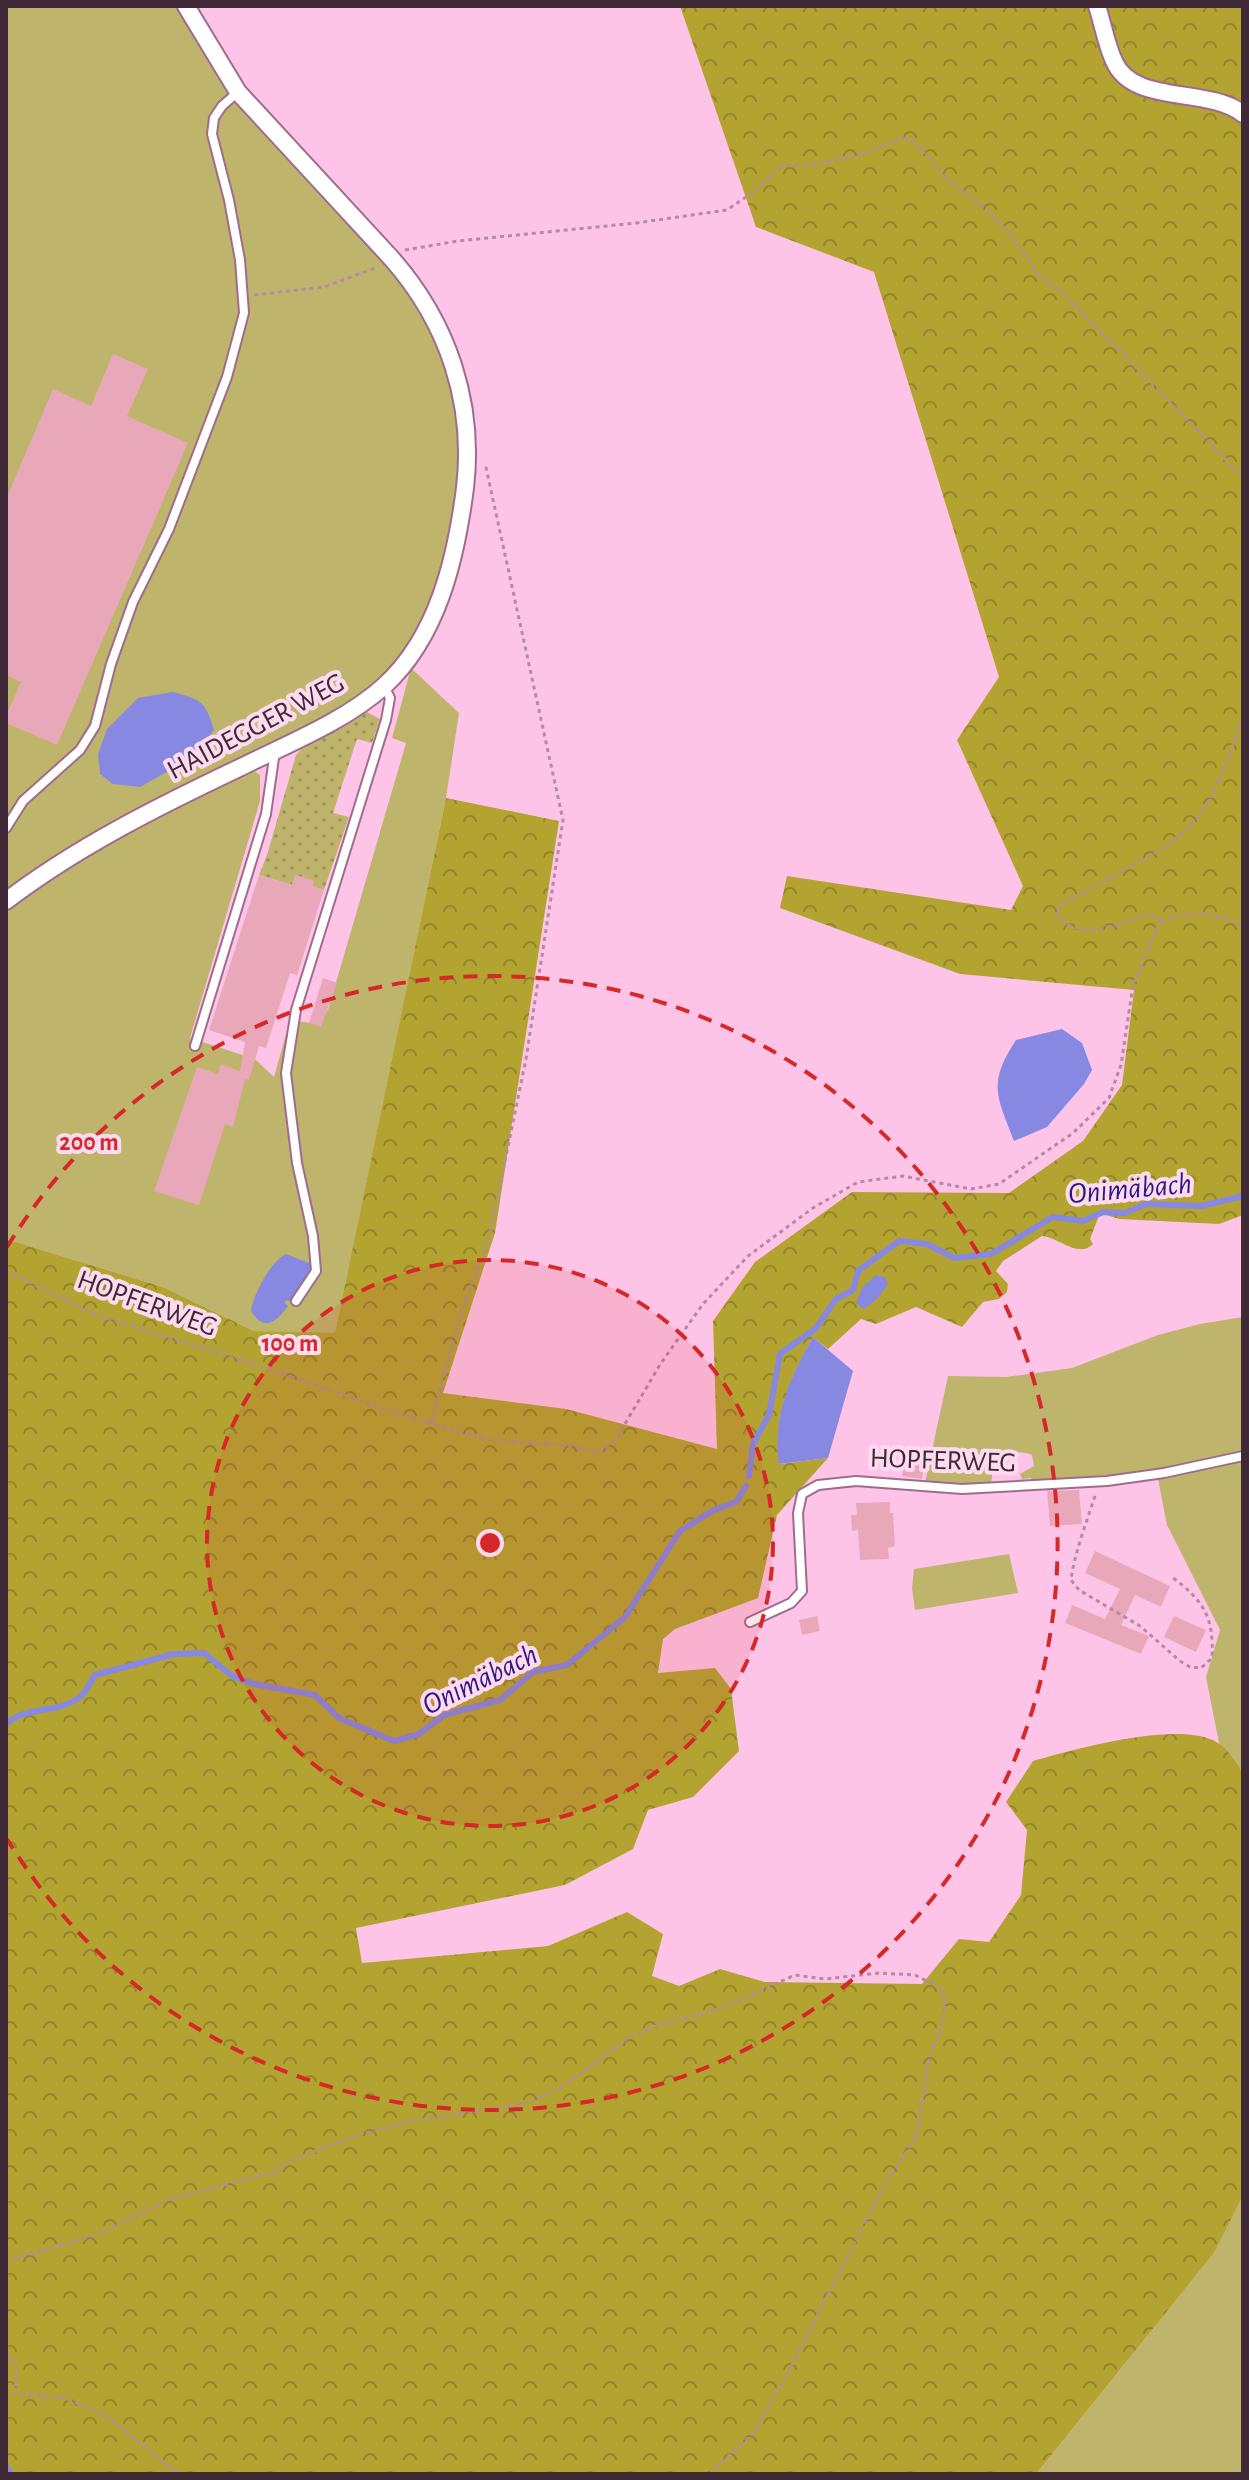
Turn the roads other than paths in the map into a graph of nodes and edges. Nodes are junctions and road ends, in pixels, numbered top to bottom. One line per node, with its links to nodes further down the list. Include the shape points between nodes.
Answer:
1 (186, 6): 3 (street, HAIDEGGER WEG)
2 (1097, 6): 4 (street, via 1114,62 1123,74 1143,87 1213,100)
3 (238, 92): 5 (street, HAIDEGGER WEG, via 401,259 446,341 458,387 466,464 446,583 418,642); 7 (lane, via 214,118 212,134 235,230 244,313 215,412 169,529 133,602 95,726 80,750 23,801)
4 (1243, 114)
5 (384, 686): 6 (street, HAIDEGGER WEG, via 334,721); 10 (lane, via 390,698 386,720 296,1010 286,1073 316,1271)
6 (275, 751): 8 (street, HAIDEGGER WEG, via 72,855); 9 (lane, via 266,814)
7 (6, 828)
8 (6, 901)
9 (195, 1046)
10 (296, 1301)
11 (1243, 1456): 12 (lane, HOPFERWEG, via 1100,1481 962,1489 856,1481 818,1485 802,1494 798,1513 802,1591 791,1603)
12 (750, 1622)

